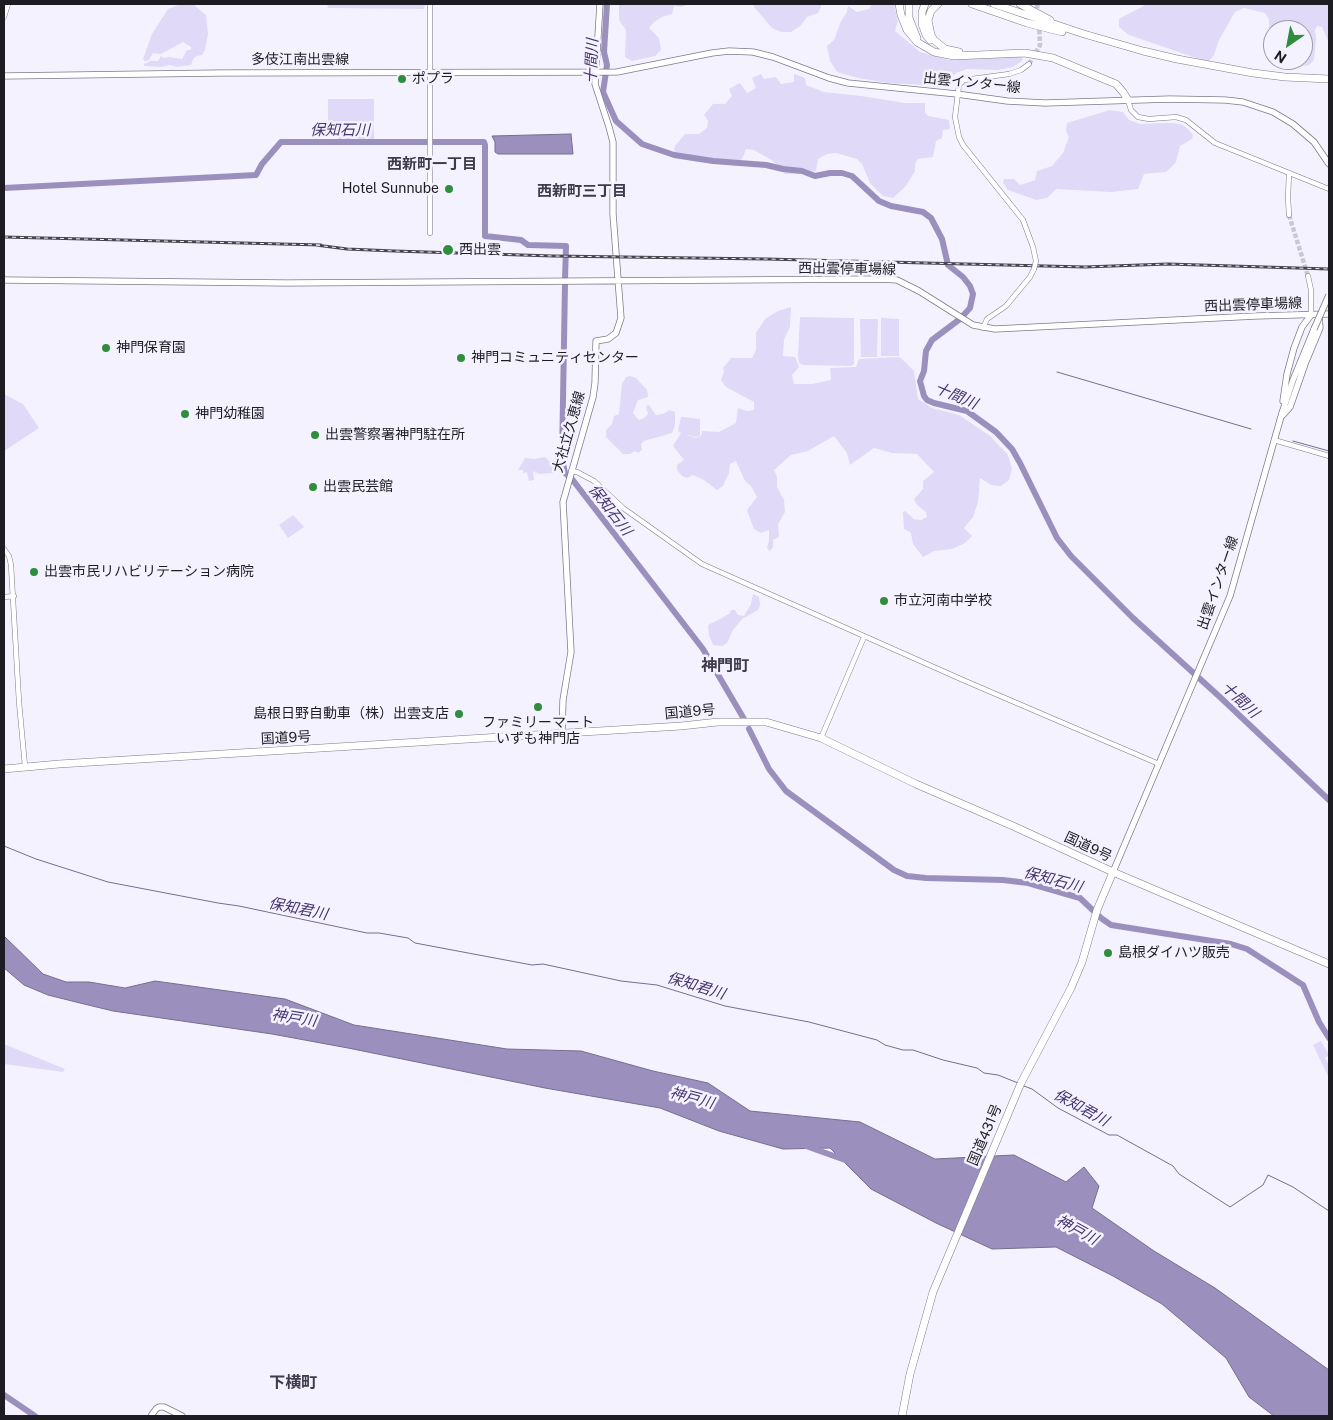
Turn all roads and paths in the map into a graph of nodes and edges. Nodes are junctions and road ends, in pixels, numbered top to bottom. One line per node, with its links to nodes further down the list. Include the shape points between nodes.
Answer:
1 (8, 4): 11 (street)
2 (430, 4): 17 (street)
3 (600, 4): 18 (main road, 大社立久恵線)
4 (899, 4): 14 (highway, via 907,30)
5 (909, 4): 14 (highway, via 911,24)
6 (925, 4): 15 (highway, via 923,30 929,39)
7 (938, 4): 15 (highway, via 931,11 928,26 934,40)
8 (972, 4): 13 (highway, via 1027,23)
9 (994, 4): 12 (highway)
10 (1020, 4): 12 (highway)
11 (4, 17)
12 (1084, 34): 13 (highway)
13 (1099, 39): 20 (highway, via 1207,65 1285,77)
14 (926, 48): 22 (highway, via 949,56 1025,53 1053,58 1116,84)
15 (945, 49): 22 (highway, via 957,52 1026,50 1054,56 1118,81 1128,90)
16 (1028, 64): 21 (street, via 1009,74 964,80)
17 (430, 72): 18 (main road, 多伎江南出雲線); 19 (main road, 多伎江南出雲線); 27 (street)
18 (599, 73): 21 (main road, 出雲インター線, via 712,53 753,52 848,83); 30 (main road, 大社立久恵線, via 594,84 613,142)
19 (4, 76)
20 (1329, 79)
21 (957, 94): 22 (main road, 出雲インター線, via 1026,102); 37 (street, bridge, via 955,117 959,137 1023,220 1036,260 1030,277 1006,306 987,319)
22 (1128, 100): 23 (main road, 出雲インター線, via 1218,100 1259,107 1301,130); 24 (street, via 1138,118 1176,117 1186,120 1215,143)
23 (1329, 164)
24 (1289, 173): 25 (street); 26 (street)
25 (1329, 189)
26 (1289, 215)
27 (430, 233)
28 (1308, 276): 33 (street)
29 (4, 280): 30 (main road, 西出雲停車場線, via 287,283)
30 (617, 281): 37 (main road, 西出雲停車場線, via 897,280); 41 (main road, 大社立久恵線, via 620,323 616,333 596,342 593,397)
31 (1329, 295): 38 (main road, 出雲インター線, bridge)
32 (1329, 314): 34 (main road)
33 (1311, 315): 34 (main road, 西出雲停車場線); 35 (main road, 西出雲停車場線); 36 (main road)
34 (1320, 315): 38 (main road, via 1320,328 1290,407)
35 (1296, 316): 36 (main road); 37 (main road, 西出雲停車場線)
36 (1302, 327): 38 (main road, via 1287,374)
37 (983, 328)
38 (1281, 415): 39 (main road, 出雲インター線)
39 (1274, 440): 40 (street); 48 (main road, 出雲インター線, via 1230,596)
40 (1329, 456)
41 (570, 475): 45 (street, via 577,472 594,481 623,508 700,564); 46 (main road, 大社立久恵線, via 562,511 571,652 563,700)
42 (4, 549): 44 (street, via 11,565)
43 (4, 596): 44 (street)
44 (14, 596): 49 (street)
45 (864, 637): 47 (street); 48 (street)
46 (562, 733): 47 (highway, 国道9号, via 747,721 766,722); 49 (highway, 国道9号)
47 (821, 738): 51 (highway, 国道9号)
48 (1159, 764): 51 (main road, 出雲インター線)
49 (25, 766): 50 (highway, 国道9号)
50 (4, 769)
51 (1113, 872): 52 (highway, 国道9号); 55 (highway, 国道431号, via 1071,988 1020,1083 933,1292)
52 (1329, 964)
53 (151, 1416): 54 (main road, via 156,1409 164,1407)
54 (182, 1416)
55 (902, 1416)

